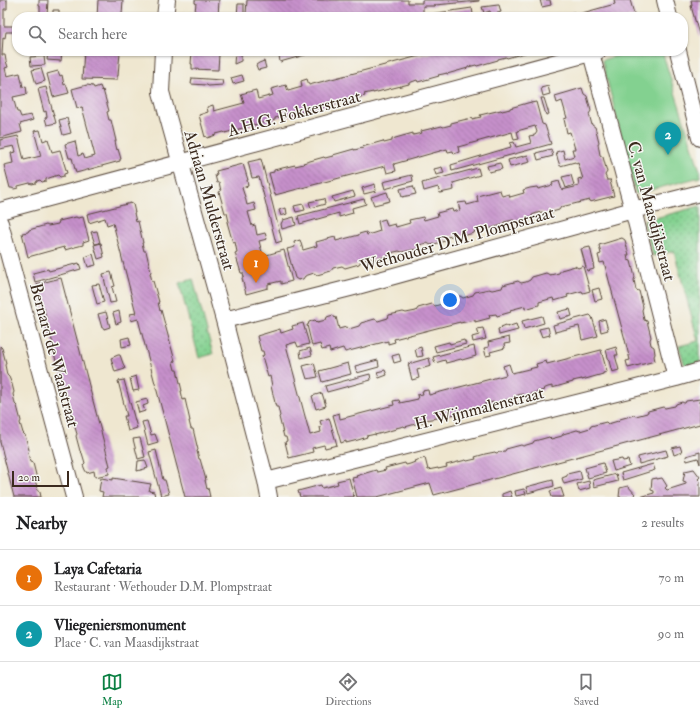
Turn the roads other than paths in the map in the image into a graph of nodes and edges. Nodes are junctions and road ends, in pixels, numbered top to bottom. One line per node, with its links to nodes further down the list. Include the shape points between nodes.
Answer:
1 (166, 0): 3 (street)
2 (664, 0): 4 (street)
3 (165, 12)
4 (668, 12)
5 (163, 56): 10 (street, Adriaan Mulderstraat, via 161,92)
6 (580, 56): 10 (street, A.H.G. Fokkerstraat)
7 (596, 56): 12 (street, C. van Maasdijkstraat)
8 (679, 56): 9 (street)
9 (700, 138)
10 (180, 163): 13 (street, A.H.G. Fokkerstraat); 15 (street, Adriaan Mulderstraat)
11 (700, 193): 12 (street, Wethouder D.M. Plompstraat)
12 (633, 210): 15 (street, Wethouder D.M. Plompstraat); 17 (street, C. van Maasdijkstraat)
13 (0, 211)
14 (0, 223): 19 (street, Bernard de Waalstraat)
15 (224, 320): 18 (street, Adriaan Mulderstraat)
16 (700, 371): 17 (street, H. Wijnmalenstraat)
17 (676, 378): 18 (street, H. Wijnmalenstraat)
18 (268, 489)
19 (74, 497)

